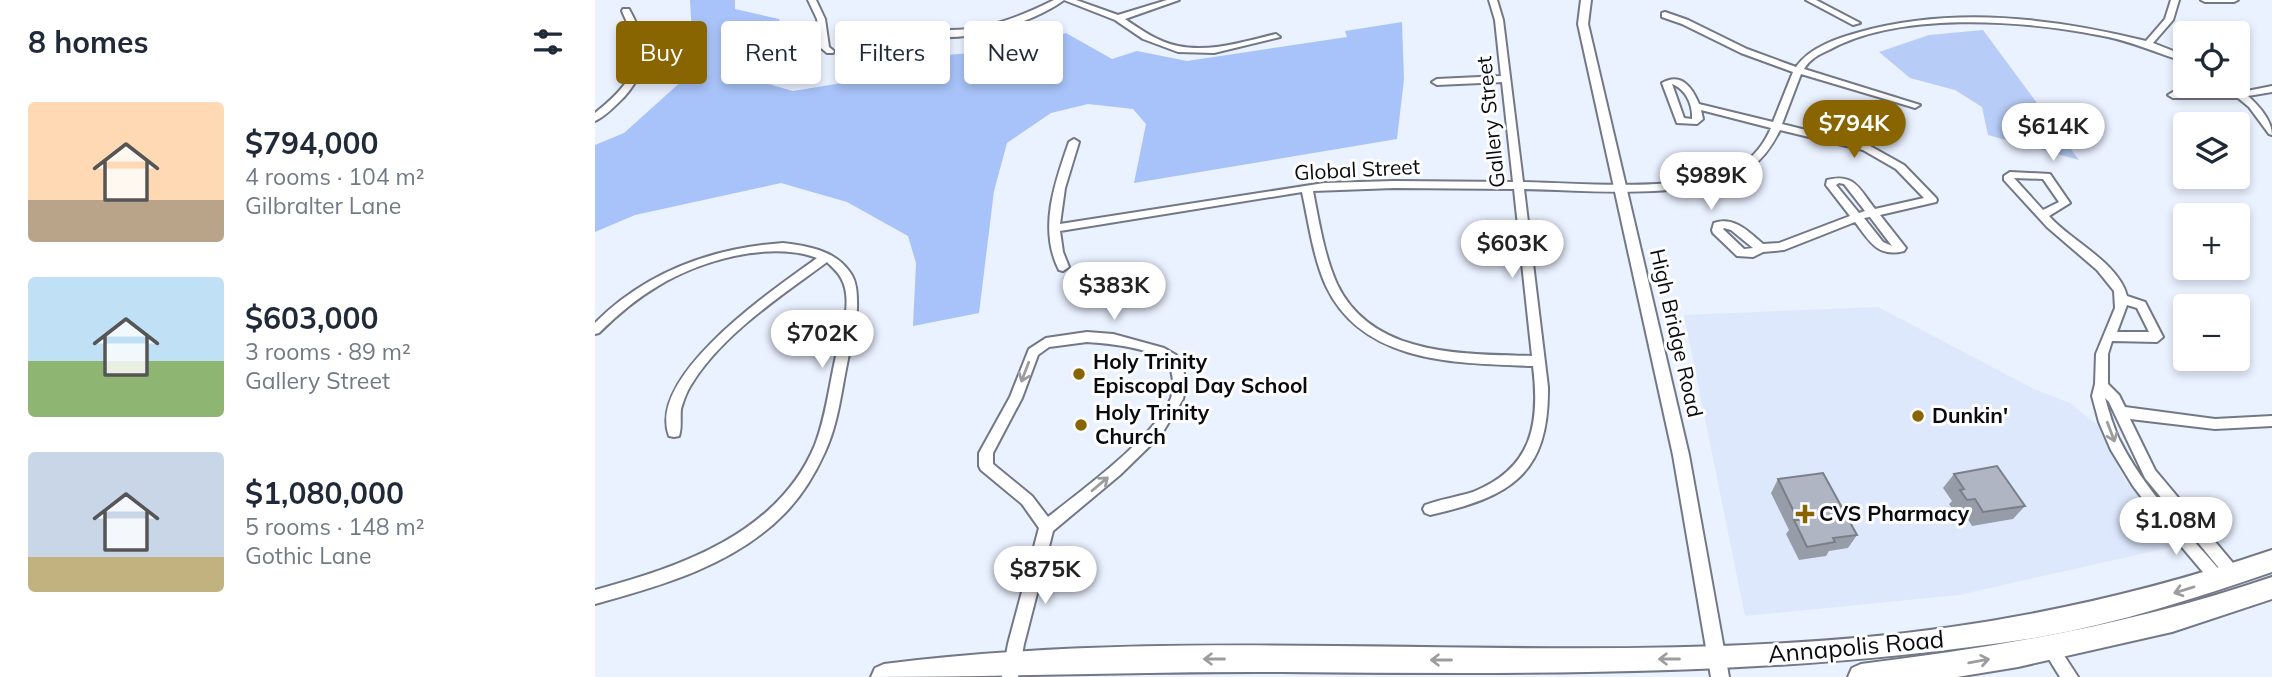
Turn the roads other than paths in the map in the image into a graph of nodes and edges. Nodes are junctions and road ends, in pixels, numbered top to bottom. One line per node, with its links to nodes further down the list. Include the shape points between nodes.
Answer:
1 (812, 0): 20 (street, via 821,19 825,48)
2 (1059, 0): 17 (street, via 992,27)
3 (1068, 0): 14 (street)
4 (1175, 0): 14 (street)
5 (1493, 0): 23 (street, Gallery Street)
6 (1586, 0): 35 (street, High Bridge Road, via 1583,24)
7 (1810, 0): 16 (street)
8 (2175, 0): 19 (street, via 2169,20)
9 (2205, 0): 10 (street)
10 (2234, 0)
11 (1982, 9): 19 (street, via 2079,23)
12 (626, 11): 30 (street, via 641,59 621,96)
13 (1665, 15): 22 (street, via 1734,48)
14 (1118, 18): 18 (street, via 1146,37 1185,50 1224,48)
15 (1867, 19): 16 (street)
16 (1856, 23): 22 (street, via 1826,40)
17 (950, 32)
18 (1276, 37)
19 (2149, 43): 21 (street)
20 (830, 51)
21 (2173, 53)
22 (1798, 69): 29 (street); 31 (street, Global Street)
23 (1506, 79): 24 (street); 34 (street, Gallery Street)
24 (1437, 82)
25 (2272, 89): 26 (street)
26 (2250, 93)
27 (2244, 98): 32 (street)
28 (1695, 106): 31 (street)
29 (1915, 106)
30 (595, 118)
31 (1779, 125): 35 (street, Global Street, via 1762,154 1733,173 1697,183); 37 (street, via 1876,152 1900,167 1933,200)
32 (2272, 132)
33 (1074, 142): 40 (street, via 1058,195)
34 (1518, 186): 35 (street, Global Street); 36 (street, Global Street); 47 (street, Gallery Street)
35 (1619, 187): 59 (street, High Bridge Road, via 1681,455)
36 (1307, 190): 40 (street, Global Street); 47 (street, via 1333,290 1351,314 1375,334 1431,353)
37 (1874, 212): 39 (street); 39 (street, via 1848,182 1831,183); 39 (street, via 1900,248 1878,245)
38 (2042, 215): 38 (street, via 2066,201 2049,178 2010,176); 44 (street, via 2107,274)
39 (1856, 217): 41 (street, via 1780,247)
40 (1056, 228): 43 (street)
41 (1761, 248)
42 (825, 258): 45 (street, via 775,247 700,262 640,291); 51 (street, via 706,354 677,401); 57 (street, via 846,275 851,301 828,426 801,485 776,513 710,558 665,577)
43 (1063, 267)
44 (2121, 299): 46 (street); 46 (street, via 2141,305 2157,337)
45 (595, 330)
46 (2108, 336): 48 (street, via 2102,350)
47 (1537, 361): 52 (street, Gallery Street, via 1544,409 1540,435 1527,461 1479,498)
48 (2103, 387): 49 (street); 55 (street, one-way to 55, via 2098,396 2103,412 2133,475)
49 (2120, 412): 50 (street, via 2215,424); 55 (street, via 2150,474)
50 (2272, 421)
51 (674, 432)
52 (1430, 509)
53 (1047, 527): 53 (street, one-way to 53, via 1140,449 1166,418 1179,384 1176,364 1167,354 1087,337 1046,343 1033,352 1016,398 986,453 986,466 1027,500); 60 (street)
54 (2272, 561): 55 (main road, Annapolis Road)
55 (2225, 577): 59 (main road, Annapolis Road, one-way to 59, via 2041,625)
56 (2272, 588): 58 (main road, Annapolis Road, via 2181,621)
57 (595, 597)
58 (2050, 648): 62 (main road, Annapolis Road, one-way to 58); 63 (street)
59 (1719, 668): 60 (main road, Annapolis Road, one-way to 60, via 1093,659)
60 (1012, 670): 61 (main road, Annapolis Road)
61 (884, 677)
62 (1861, 677)
63 (2070, 677)

